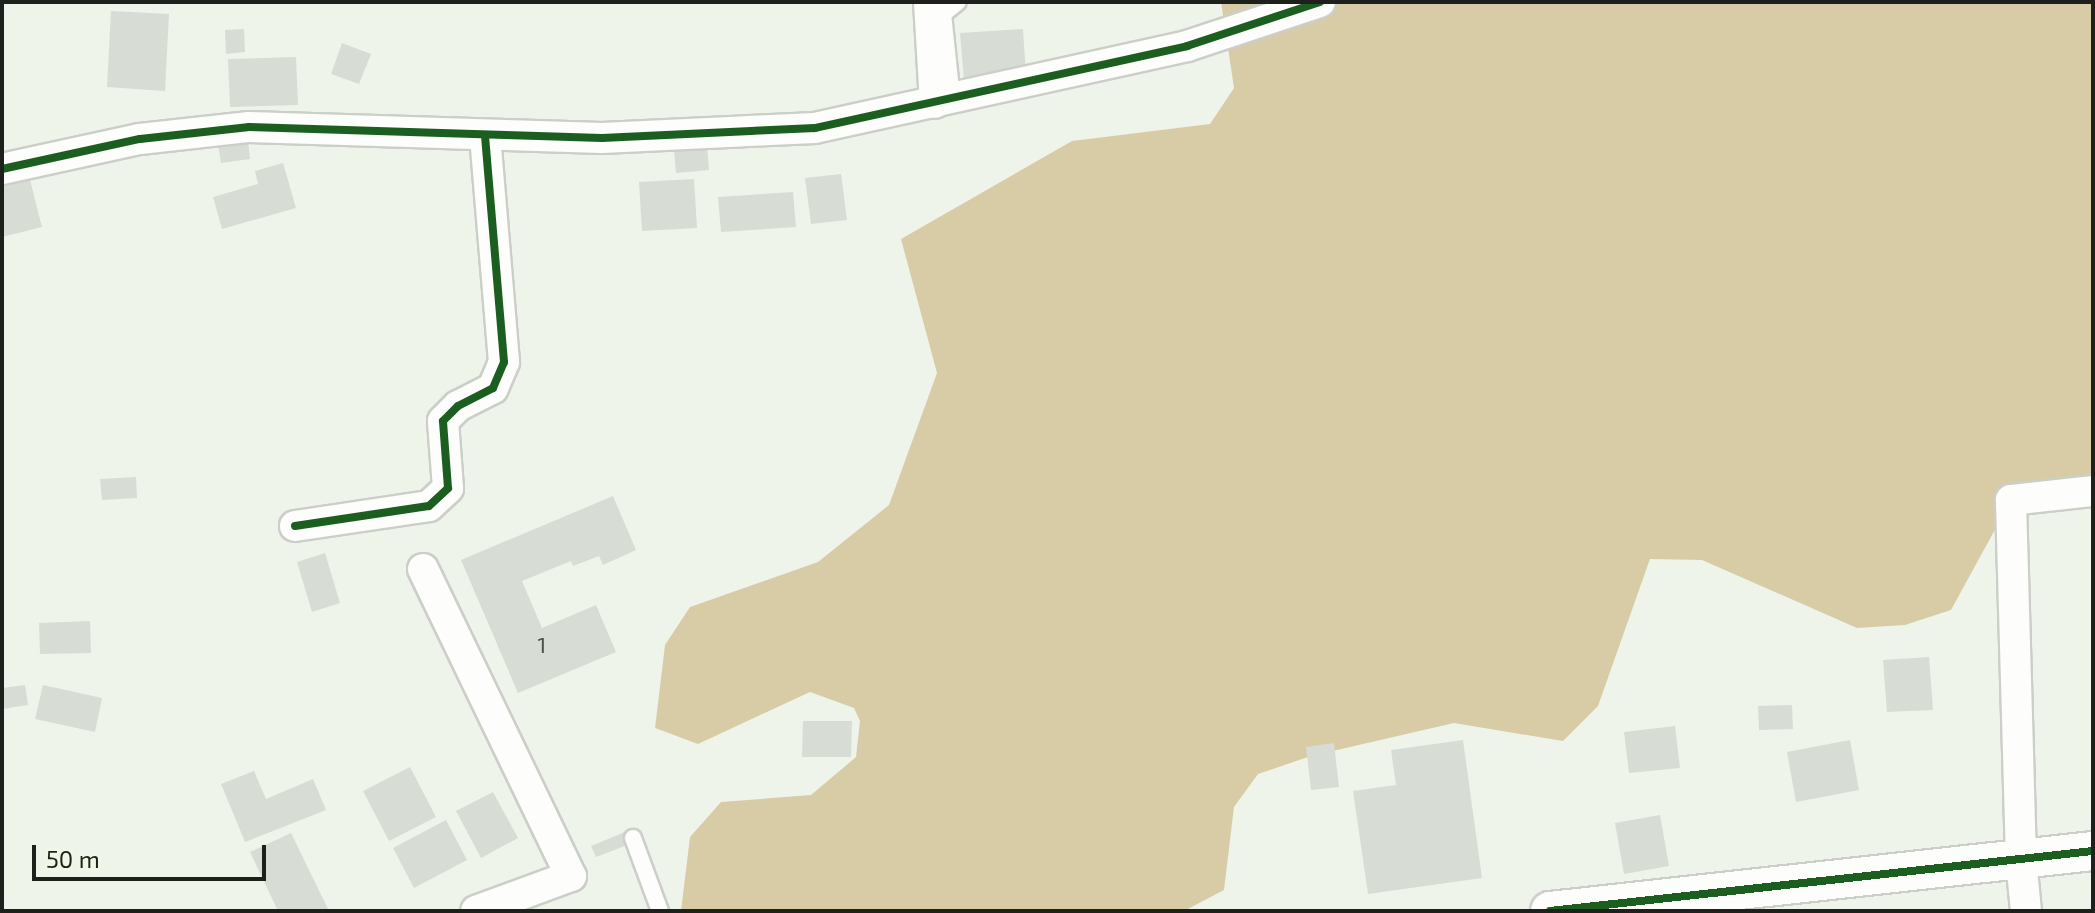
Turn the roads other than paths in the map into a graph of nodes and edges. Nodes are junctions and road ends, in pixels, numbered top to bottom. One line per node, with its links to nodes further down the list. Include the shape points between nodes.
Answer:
1 (929, 2): 4 (street)
2 (958, 2): 4 (lane, via 943,14)
3 (1320, 2): 4 (street, via 1187,46)
4 (944, 101): 5 (street, via 815,128 602,138)
5 (485, 137): 6 (street, via 372,128 249,127 140,139); 8 (street, via 504,362 493,388 458,406 443,421 448,488 429,506)
6 (2, 169)
7 (2093, 491): 12 (street, via 2011,500)
8 (295, 526)
9 (423, 569): 14 (street, via 571,876)
10 (633, 838): 16 (lane)
11 (2093, 851): 12 (street)
12 (2021, 860): 13 (street); 18 (street)
13 (1760, 899): 17 (street)
14 (512, 905): 15 (street)
15 (476, 911)
16 (660, 911)
17 (1550, 911)
18 (2026, 911)

